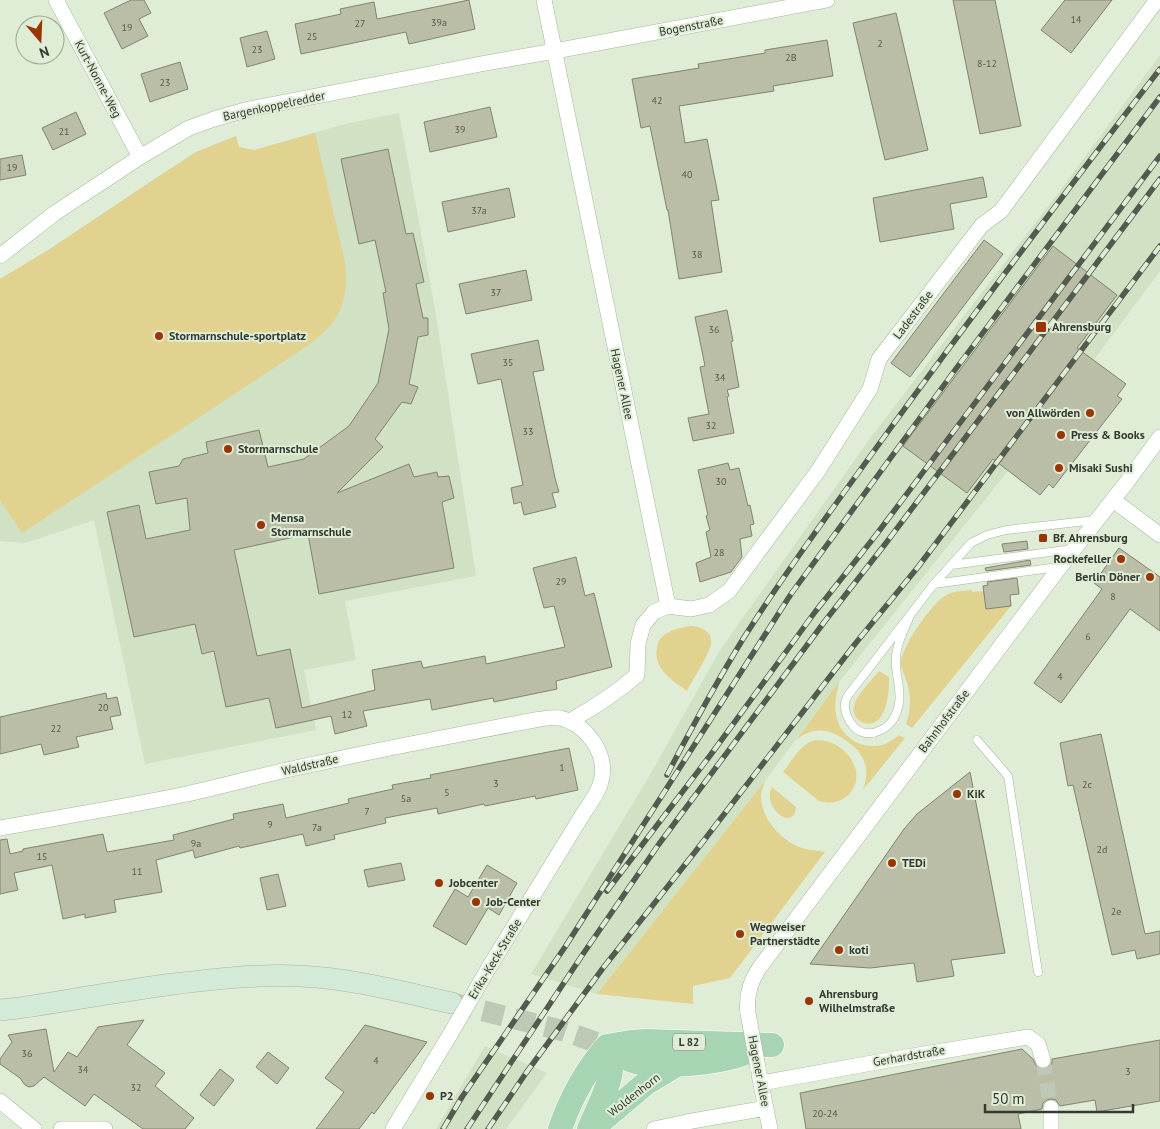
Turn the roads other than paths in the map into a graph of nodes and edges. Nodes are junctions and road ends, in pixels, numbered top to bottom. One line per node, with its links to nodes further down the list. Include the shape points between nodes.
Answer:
1 (56, 0): 6 (street, Kurt-Nonne-Weg)
2 (544, 0): 5 (street, Hagener Allee)
3 (828, 0): 5 (street, Bogenstraße)
4 (1157, 0): 16 (street, Ladestraße, via 1001,211 982,225 879,359 870,389 818,471 729,590 709,605 691,609)
5 (555, 51): 6 (street, Bargenkoppelredder, via 249,109 189,128); 16 (street, Hagener Allee)
6 (140, 157): 7 (street, Bargenkoppelredder, via 55,213)
7 (0, 256)
8 (1160, 437): 9 (street, Bahnhofstraße)
9 (1112, 500): 10 (street, Bahnhofstraße); 11 (street)
10 (1096, 520): 12 (street, Bahnhofstraße); 13 (lane, via 987,535 971,543)
11 (1160, 535)
12 (1074, 549): 13 (lane); 14 (street, Bahnhofstraße)
13 (951, 564): 15 (lane)
14 (1060, 567): 15 (lane); 24 (street, Bahnhofstraße, via 760,966 750,986)
15 (934, 584): 17 (lane)
16 (668, 606): 18 (street, via 654,612 643,625 638,644 637,675 614,694)
17 (909, 618): 17 (lane, via 845,702 845,713 850,722 865,733 886,727 897,713 900,693 897,650)
18 (570, 721): 20 (street, Waldstraße, via 540,719 317,763 182,795); 35 (street, Erika-Keck-Straße, bridge, via 592,738 597,747 603,770 600,784)
19 (977, 740): 21 (lane, via 1008,776)
20 (0, 828)
21 (1038, 972)
22 (452, 1003): 23 (main road, via 297,975 197,981)
23 (0, 1010)
24 (748, 1013): 28 (street, Hagener Allee, bridge)
25 (606, 1046): 27 (main road, Woldenhorn / L 82, via 631,1061); 27 (main road, Woldenhorn / L 82, via 646,1041 772,1045 730,1058); 36 (main road, via 584,1075); 37 (main road, Woldenhorn / L 82, via 612,1072)
26 (1043, 1060): 28 (street, Gerhardstraße, via 1038,1044 1028,1037)
27 (678, 1064): 37 (main road, Woldenhorn / L 82, via 646,1084)
28 (760, 1075): 30 (street, Hagener Allee)
29 (0, 1101): 32 (street)
30 (766, 1108): 38 (street); 39 (street, Hagener Allee)
31 (1051, 1108): 40 (street)
32 (34, 1129)
33 (61, 1129): 34 (street)
34 (105, 1129)
35 (393, 1129)
36 (560, 1129)
37 (590, 1129)
38 (654, 1129)
39 (770, 1129)
40 (1051, 1129)

